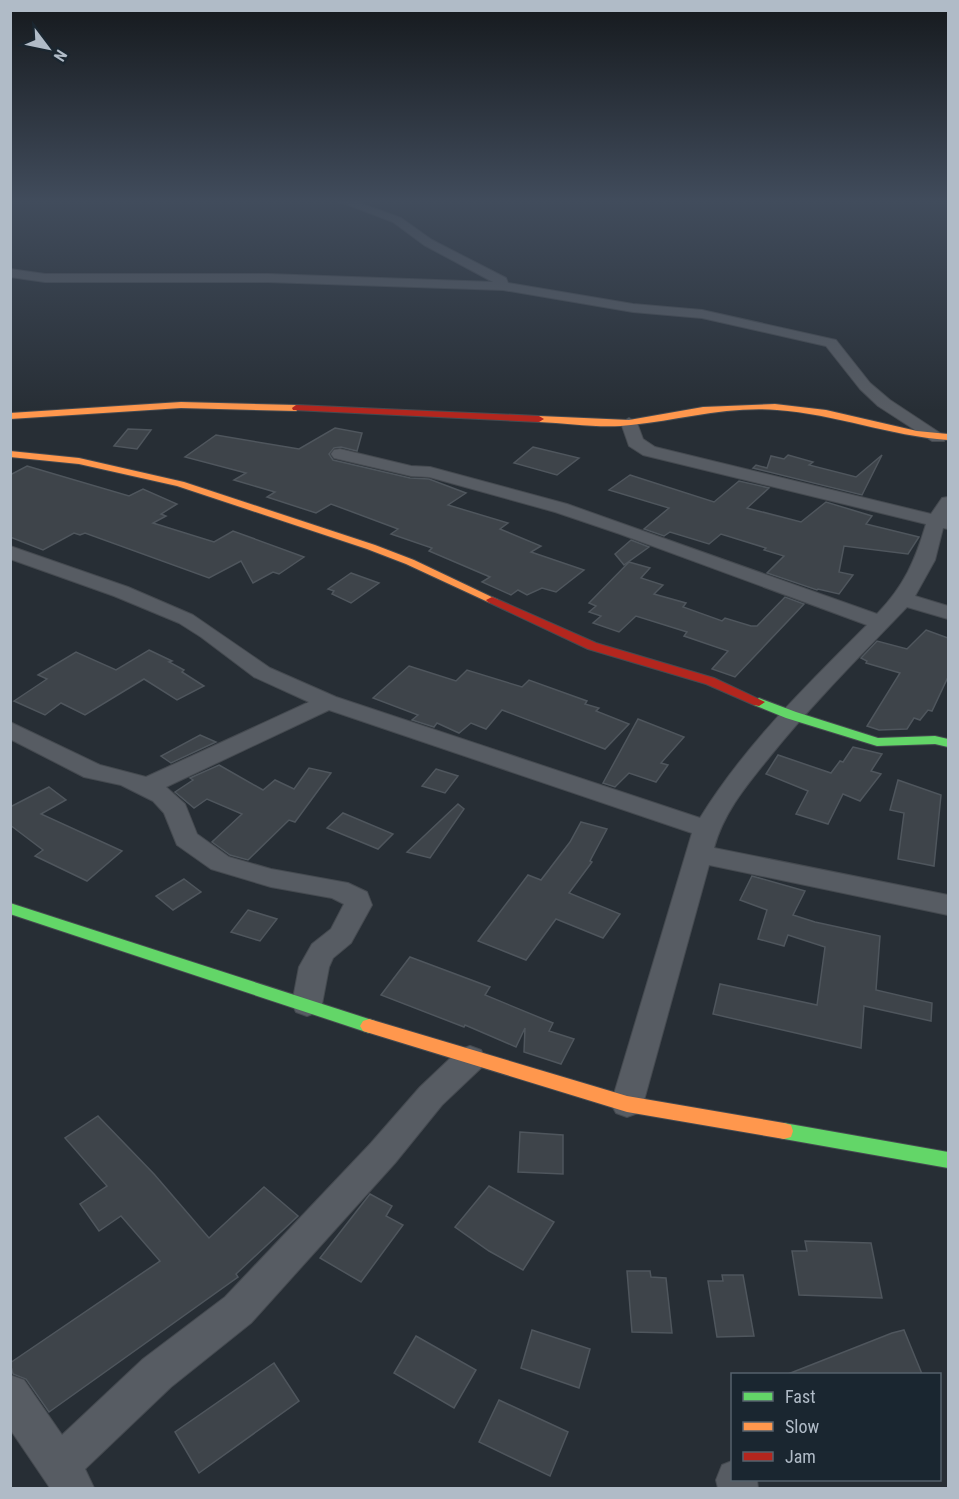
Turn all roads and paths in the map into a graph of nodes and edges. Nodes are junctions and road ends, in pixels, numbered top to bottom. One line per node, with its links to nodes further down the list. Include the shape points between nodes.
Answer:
1 (482, 271): 3 (street)
2 (10, 273): 3 (street, via 45,278 268,278)
3 (503, 286): 6 (street, via 633,308 702,314 831,343 884,403)
4 (10, 416): 5 (street, via 222,405)
5 (629, 423): 6 (street, via 679,411 743,405 825,413); 9 (street, via 635,442 649,451)
6 (943, 437)
7 (10, 454): 15 (street, via 67,459 180,483 410,562 592,646 710,681)
8 (340, 454): 13 (street, via 430,472 561,508)
9 (944, 516): 11 (street)
10 (10, 552): 14 (street, via 135,596 188,620 281,683)
11 (903, 599): 12 (street); 13 (street)
12 (948, 613)
13 (882, 623): 15 (street)
14 (328, 702): 18 (street); 19 (street)
15 (791, 715): 17 (street, via 877,742); 19 (street, via 730,789)
16 (10, 729): 18 (street, via 93,772)
17 (948, 743)
18 (147, 786): 22 (street, via 176,810 186,838 220,863 271,878 338,890 357,898 358,905 341,936 322,951 314,967)
19 (703, 842): 20 (street); 24 (street)
20 (948, 905)
21 (10, 908): 22 (street)
22 (307, 1004): 23 (street)
23 (470, 1059): 24 (street); 27 (street, via 431,1096 238,1310 158,1373)
24 (627, 1104): 25 (street)
25 (948, 1160)
26 (10, 1394): 27 (street)
27 (66, 1477)

